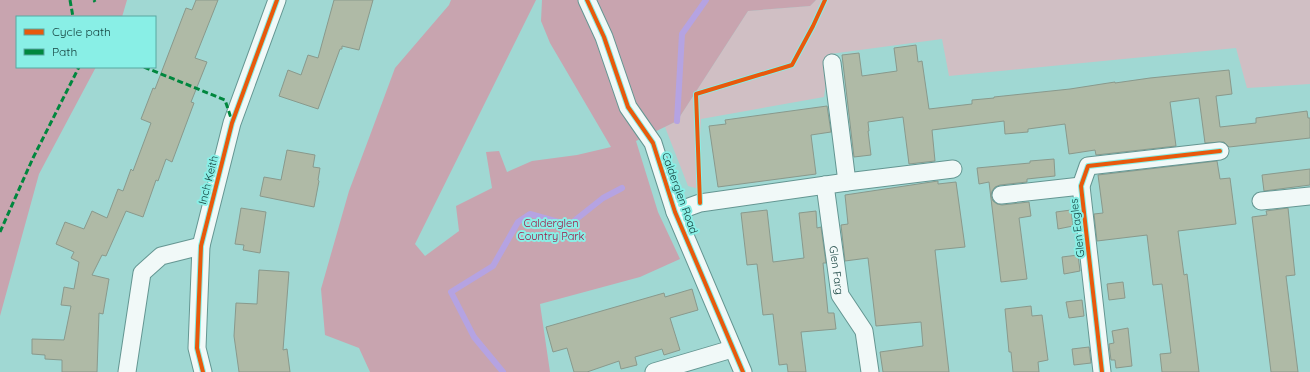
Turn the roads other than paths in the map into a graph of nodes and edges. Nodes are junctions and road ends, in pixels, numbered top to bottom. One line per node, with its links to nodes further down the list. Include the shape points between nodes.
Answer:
1 (277, 0): 13 (street, Inch Keith, via 232,123)
2 (587, 0): 12 (street, Calderglen Road, via 604,37 628,107 653,143)
3 (832, 62): 6 (street)
4 (1220, 151): 8 (street, Glen Eagles, via 1088,166)
5 (953, 169): 6 (street)
6 (847, 182): 7 (street)
7 (825, 185): 12 (street, via 700,203); 19 (street, Glen Farg, via 840,295 864,331)
8 (1081, 186): 9 (street); 20 (street, Glen Eagles)
9 (1001, 195)
10 (1310, 196): 11 (street)
11 (1261, 201)
12 (675, 212): 14 (street, Calderglen Road)
13 (201, 246): 15 (street, via 161,256 142,273); 16 (street, Inch Keith, via 198,348)
14 (732, 349): 17 (street); 18 (street, Calderglen Road)
15 (127, 372)
16 (203, 372)
17 (654, 372)
18 (743, 372)
19 (870, 372)
20 (1102, 372)

